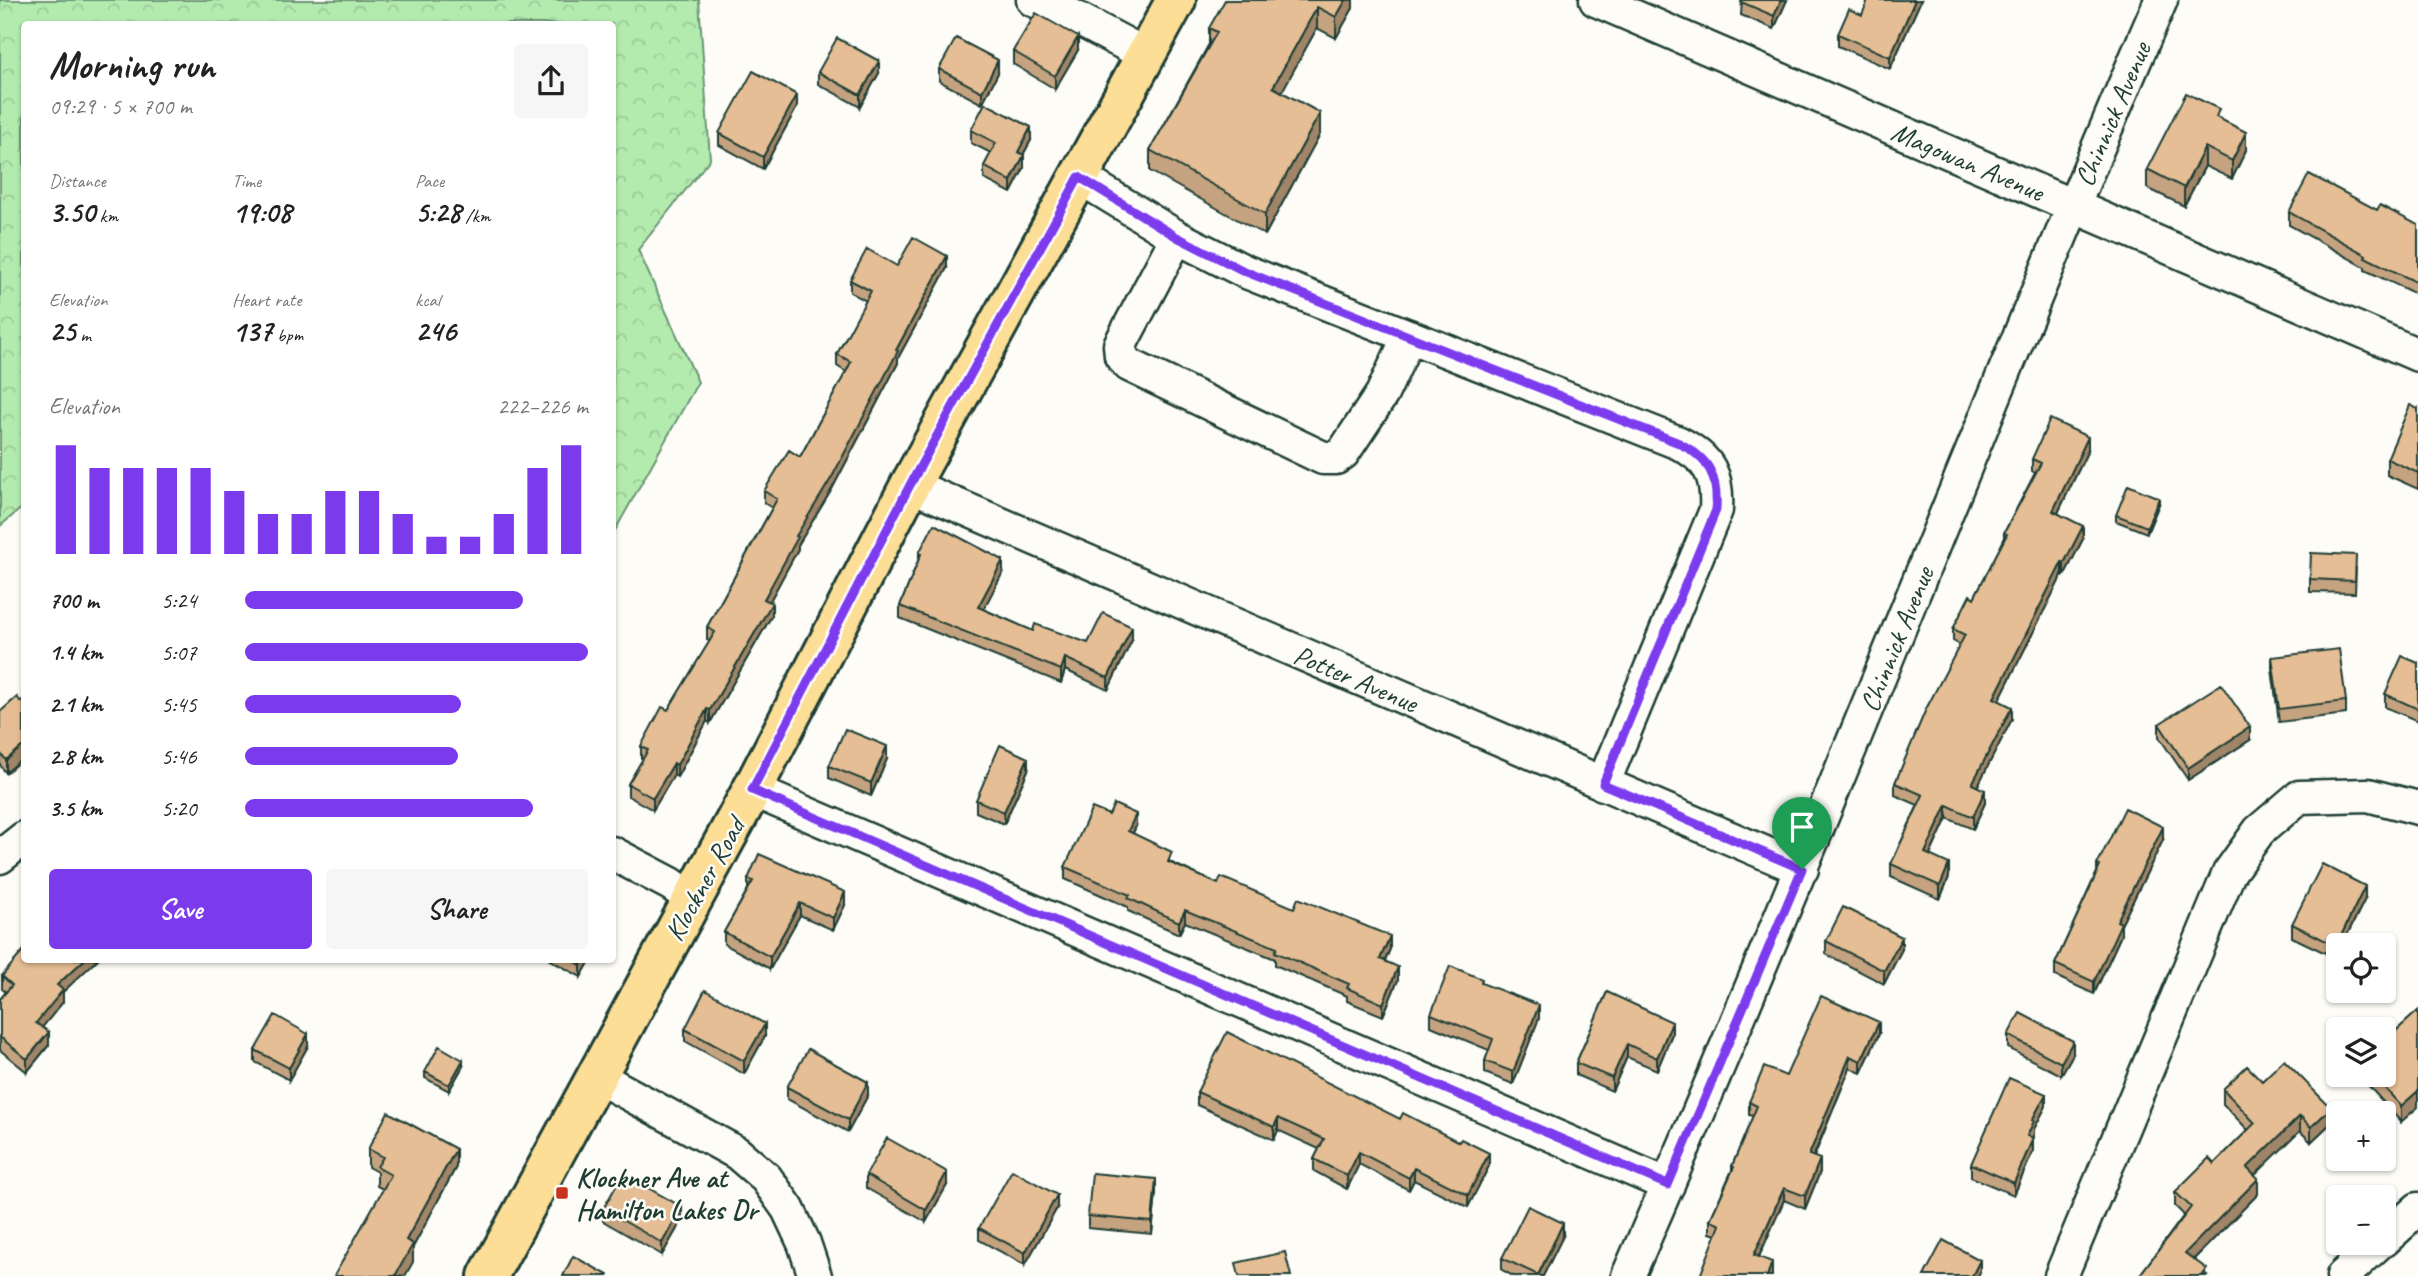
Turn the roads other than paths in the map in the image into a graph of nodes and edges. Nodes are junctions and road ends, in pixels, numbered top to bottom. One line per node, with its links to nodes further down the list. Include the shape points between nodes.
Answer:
1 (1033, 0): 5 (street)
2 (1176, 0): 5 (main road, Klockner Road)
3 (1596, 0): 7 (street, Magowan Avenue)
4 (2161, 0): 7 (street, Chinnick Avenue)
5 (1146, 55): 6 (main road, Klockner Road)
6 (1079, 177): 8 (street); 11 (main road, Klockner Road)
7 (2072, 206): 10 (street, Magowan Avenue); 18 (street, Chinnick Avenue)
8 (1177, 237): 9 (street, via 1244,271); 9 (street, via 1120,345 1121,356 1129,365 1323,458 1343,453 1382,394)
9 (1409, 337): 12 (street, via 1679,443 1710,467 1717,488 1716,510)
10 (2418, 355)
11 (910, 485): 12 (street, Potter Avenue); 13 (main road, Klockner Road)
12 (1603, 784): 18 (street, Potter Avenue)
13 (752, 790): 19 (main road, Klockner Road); 21 (street)
14 (2418, 808): 28 (street, via 2368,795 2300,797 2259,831 2229,873)
15 (21, 840): 17 (street)
16 (616, 855): 19 (street)
17 (0, 857)
18 (1802, 869): 21 (street, Chinnick Avenue)
19 (692, 899): 20 (main road, Klockner Road)
20 (598, 1077): 25 (main road, Klockner Road); 26 (street, via 737,1153 766,1178 788,1209)
21 (1668, 1185): 27 (street, Chinnick Avenue)
22 (2418, 1209): 23 (street)
23 (2396, 1229)
24 (2366, 1255): 29 (street)
25 (488, 1276)
26 (815, 1276)
27 (1628, 1276)
28 (2061, 1276)
29 (2343, 1276)

